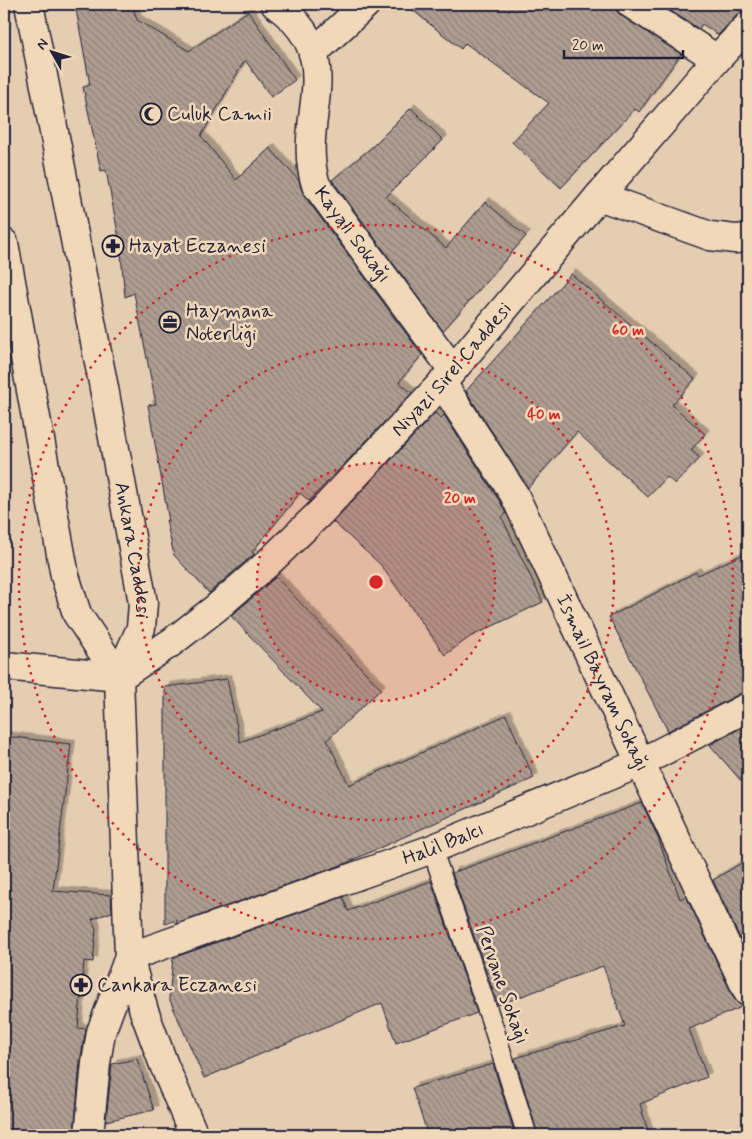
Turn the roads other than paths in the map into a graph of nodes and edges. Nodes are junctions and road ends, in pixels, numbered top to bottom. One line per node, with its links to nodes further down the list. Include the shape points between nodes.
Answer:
1 (30, 4): 13 (street, Ankara Caddesi, via 143,603 141,628)
2 (275, 4): 6 (street, Kayalı Sokağı, via 297,21)
3 (366, 4): 6 (street)
4 (631, 4): 7 (street)
5 (748, 26): 7 (street, Niyazi Sirel Caddesi)
6 (313, 53): 11 (street, Kayalı Sokağı, via 317,87 311,155 316,185)
7 (717, 59): 8 (street, Niyazi Sirel Caddesi)
8 (599, 196): 9 (street, via 710,236); 11 (street, Niyazi Sirel Caddesi)
9 (748, 238)
10 (4, 242): 13 (street, via 65,576 77,614)
11 (448, 377): 13 (street, Niyazi Sirel Caddesi, via 321,512 267,564 172,642); 15 (street, İsmail Bayram Sokağı, via 514,494)
12 (4, 666): 13 (street)
13 (119, 677): 17 (street)
14 (748, 707): 15 (street, Halil Balcı)
15 (640, 763): 16 (street, Halil Balcı); 18 (street, İsmail Bayram Sokağı)
16 (432, 849): 17 (street, Halil Balcı); 21 (lane, Pervane Sokağı)
17 (129, 957): 19 (street, via 101,1032); 20 (street, via 144,1011)
18 (748, 992)
19 (89, 1135)
20 (194, 1135)
21 (527, 1135)

